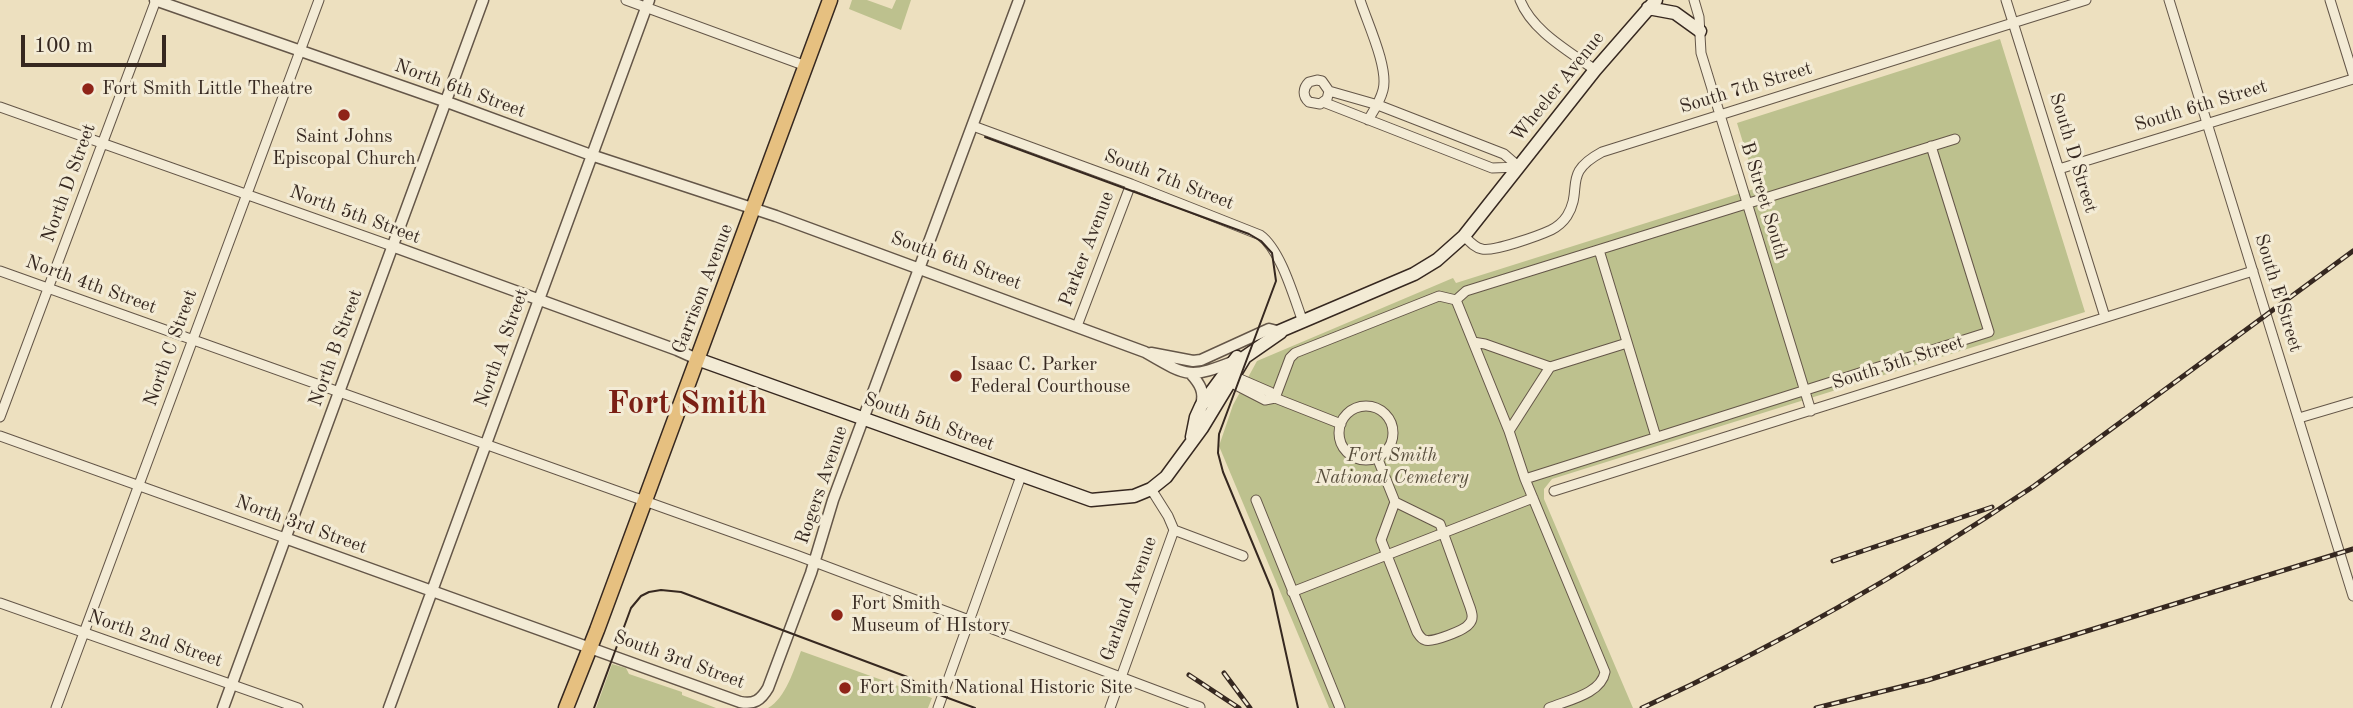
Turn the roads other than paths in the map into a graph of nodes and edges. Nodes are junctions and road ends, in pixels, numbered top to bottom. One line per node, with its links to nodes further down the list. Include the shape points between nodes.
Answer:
1 (155, 0): 18 (street, North 6th Street); 32 (street, North D Street)
2 (319, 0): 18 (street, North C Street)
3 (484, 0): 23 (street, North B Street)
4 (626, 0): 14 (street)
5 (831, 0): 19 (main road, Garrison Avenue)
6 (1019, 0): 30 (street, Rogers Avenue)
7 (1360, 0): 25 (street, via 1384,77)
8 (1520, 0): 20 (street, via 1536,25)
9 (1694, 0): 17 (street, B Street South)
10 (2006, 0): 16 (street, South D Street)
11 (2086, 0): 16 (street, South 7th Street)
12 (2169, 0): 29 (street, South E Street)
13 (2330, 0): 21 (street)
14 (647, 4): 19 (street); 34 (street, North A Street)
15 (1652, 4): 17 (main road); 20 (main road, Wheeler Avenue)
16 (2014, 23): 27 (street, South 7th Street); 36 (street, South D Street)
17 (1700, 31): 27 (street, B Street South, via 1700,53)
18 (300, 52): 23 (street, North 6th Street); 38 (street, North C Street)
19 (806, 66): 40 (main road, Garrison Avenue)
20 (1595, 71): 35 (main road, Wheeler Avenue)
21 (2353, 77): 29 (street, South 6th Street)
22 (1329, 91): 24 (street); 24 (street, via 1322,81 1306,85 1306,99 1313,104); 25 (street)
23 (447, 102): 34 (street, North 6th Street); 42 (street, North B Street)
24 (1323, 102): 28 (street)
25 (1378, 105): 28 (street); 35 (street, via 1504,154)
26 (0, 107): 32 (street, North 5th Street)
27 (1719, 114): 39 (street, B Street South); 41 (street, South 7th Street, via 1591,158 1578,173 1566,218 1551,230 1489,250)
28 (1368, 120): 35 (street, via 1492,168)
29 (2208, 124): 36 (street, South 6th Street); 46 (street, South E Street)
30 (973, 126): 37 (street, South 7th Street); 44 (street, Rogers Avenue)
31 (1955, 139): 33 (street)
32 (102, 144): 38 (street, North 5th Street); 47 (street, North D Street)
33 (1931, 146): 39 (street); 64 (street, via 1989,332)
34 (591, 155): 40 (street, North 6th Street); 48 (street, North A Street)
35 (1518, 167): 41 (main road, Wheeler Avenue)
36 (2059, 169): 50 (street, South D Street)
37 (1130, 184): 51 (street, South 7th Street, via 1267,240); 52 (street, Parker Avenue)
38 (247, 195): 42 (street, North 5th Street); 54 (street, North C Street)
39 (1746, 203): 43 (street); 64 (street, B Street South)
40 (753, 209): 44 (street, South 6th Street); 59 (main road, Garrison Avenue)
41 (1464, 236): 51 (main road, South 6th Street, via 1423,270)
42 (392, 246): 48 (street, North 5th Street); 65 (street, North B Street)
43 (1599, 250): 49 (street, via 1466,291); 56 (street)
44 (920, 269): 52 (street, South 6th Street); 71 (street, Rogers Avenue)
45 (0, 271): 47 (street, North 4th Street)
46 (2253, 271): 50 (street, South 5th Street); 72 (street, South E Street)
47 (48, 288): 54 (street, North 4th Street); 70 (street, North D Street)
48 (537, 300): 59 (street, North 5th Street); 78 (street, North A Street)
49 (1456, 300): 55 (street); 66 (street, via 1439,296 1295,354)
50 (2105, 317): 69 (street, South 5th Street)
51 (1303, 322): 53 (main road, South 6th Street)
52 (1077, 326): 57 (street, South 6th Street)
53 (1281, 332): 57 (street, South 6th Street, via 1269,329 1200,360); 58 (main road); 60 (main road, via 1269,335)
54 (193, 340): 65 (street, North 4th Street); 82 (street, North C Street)
55 (1473, 342): 61 (street); 74 (street)
56 (1627, 343): 61 (street); 76 (street)
57 (1145, 352): 62 (street, South 6th Street)
58 (1245, 357): 60 (street); 63 (main road)
59 (697, 359): 71 (main road, South 5th Street); 87 (main road, Garrison Avenue)
60 (1231, 363): 62 (street); 63 (main road)
61 (1550, 366): 74 (street)
62 (1191, 374): 63 (street, South 6th Street); 68 (street, via 1203,395)
63 (1227, 380): 66 (street, via 1265,400); 68 (main road); 77 (main road)
64 (1804, 390): 69 (street, B Street South); 76 (street)
65 (339, 392): 78 (street, North 4th Street); 91 (street, North B Street)
66 (1275, 398): 73 (street)
67 (2353, 402): 72 (street)
68 (1201, 406): 77 (main road)
69 (1811, 411): 84 (street, South 5th Street)
70 (0, 417)
71 (864, 418): 80 (main road, South 5th Street); 94 (street, Rogers Avenue)
72 (2299, 418): 97 (street, South E Street)
73 (1341, 424): 79 (street, via 1340,439 1348,453 1360,459); 79 (street, via 1356,408 1373,407 1384,413 1393,436 1388,449)
74 (1509, 431): 81 (street)
75 (0, 436): 82 (street, North 3rd Street)
76 (1656, 437): 81 (street)
77 (1192, 439): 83 (main road, via 1166,477)
78 (485, 444): 87 (street, North 4th Street); 95 (street, North A Street)
79 (1377, 457): 88 (street)
80 (1021, 476): 83 (main road, South 5th Street, via 1091,500 1134,496); 99 (street)
81 (1525, 479): 85 (street)
82 (139, 485): 91 (street, North 3rd Street); 100 (street, North C Street)
83 (1151, 489): 89 (street, Garland Avenue)
84 (1553, 491)
85 (1533, 498): 90 (street); 114 (street, via 1605,672 1593,690)
86 (1255, 500): 96 (street)
87 (645, 502): 94 (street, North 4th Street); 101 (main road, Garrison Avenue)
88 (1395, 502): 90 (street, via 1440,524); 93 (street, via 1381,540)
89 (1174, 530): 92 (street); 102 (street, Garland Avenue)
90 (1443, 533): 93 (street); 93 (street, via 1473,615 1467,627 1426,640 1417,632)
91 (285, 538): 95 (street, North 3rd Street); 103 (street, North B Street)
92 (1243, 556)
93 (1386, 556): 96 (street)
94 (814, 563): 99 (street, North 4th Street); 104 (street, Rogers Avenue, via 768,688)
95 (432, 591): 101 (street, North 3rd Street); 109 (street, North A Street)
96 (1292, 592): 113 (street)
97 (2353, 596)
98 (0, 603): 100 (street, North 2nd Street)
99 (968, 621): 102 (street, North 4th Street); 111 (street)
100 (85, 634): 103 (street, North 2nd Street); 106 (street, North C Street)
101 (591, 647): 104 (street, South 3rd Street, via 740,702); 110 (main road, Garrison Avenue)
102 (1121, 678): 105 (street, North 4th Street); 112 (street, Garland Avenue)
103 (231, 685): 107 (street, North B Street); 108 (street, North 2nd Street)
104 (755, 702)
105 (1200, 707)
106 (56, 708)
107 (223, 708)
108 (298, 708)
109 (389, 708)
110 (566, 708)
111 (938, 708)
112 (1110, 708)
113 (1340, 708)
114 (1549, 708)

